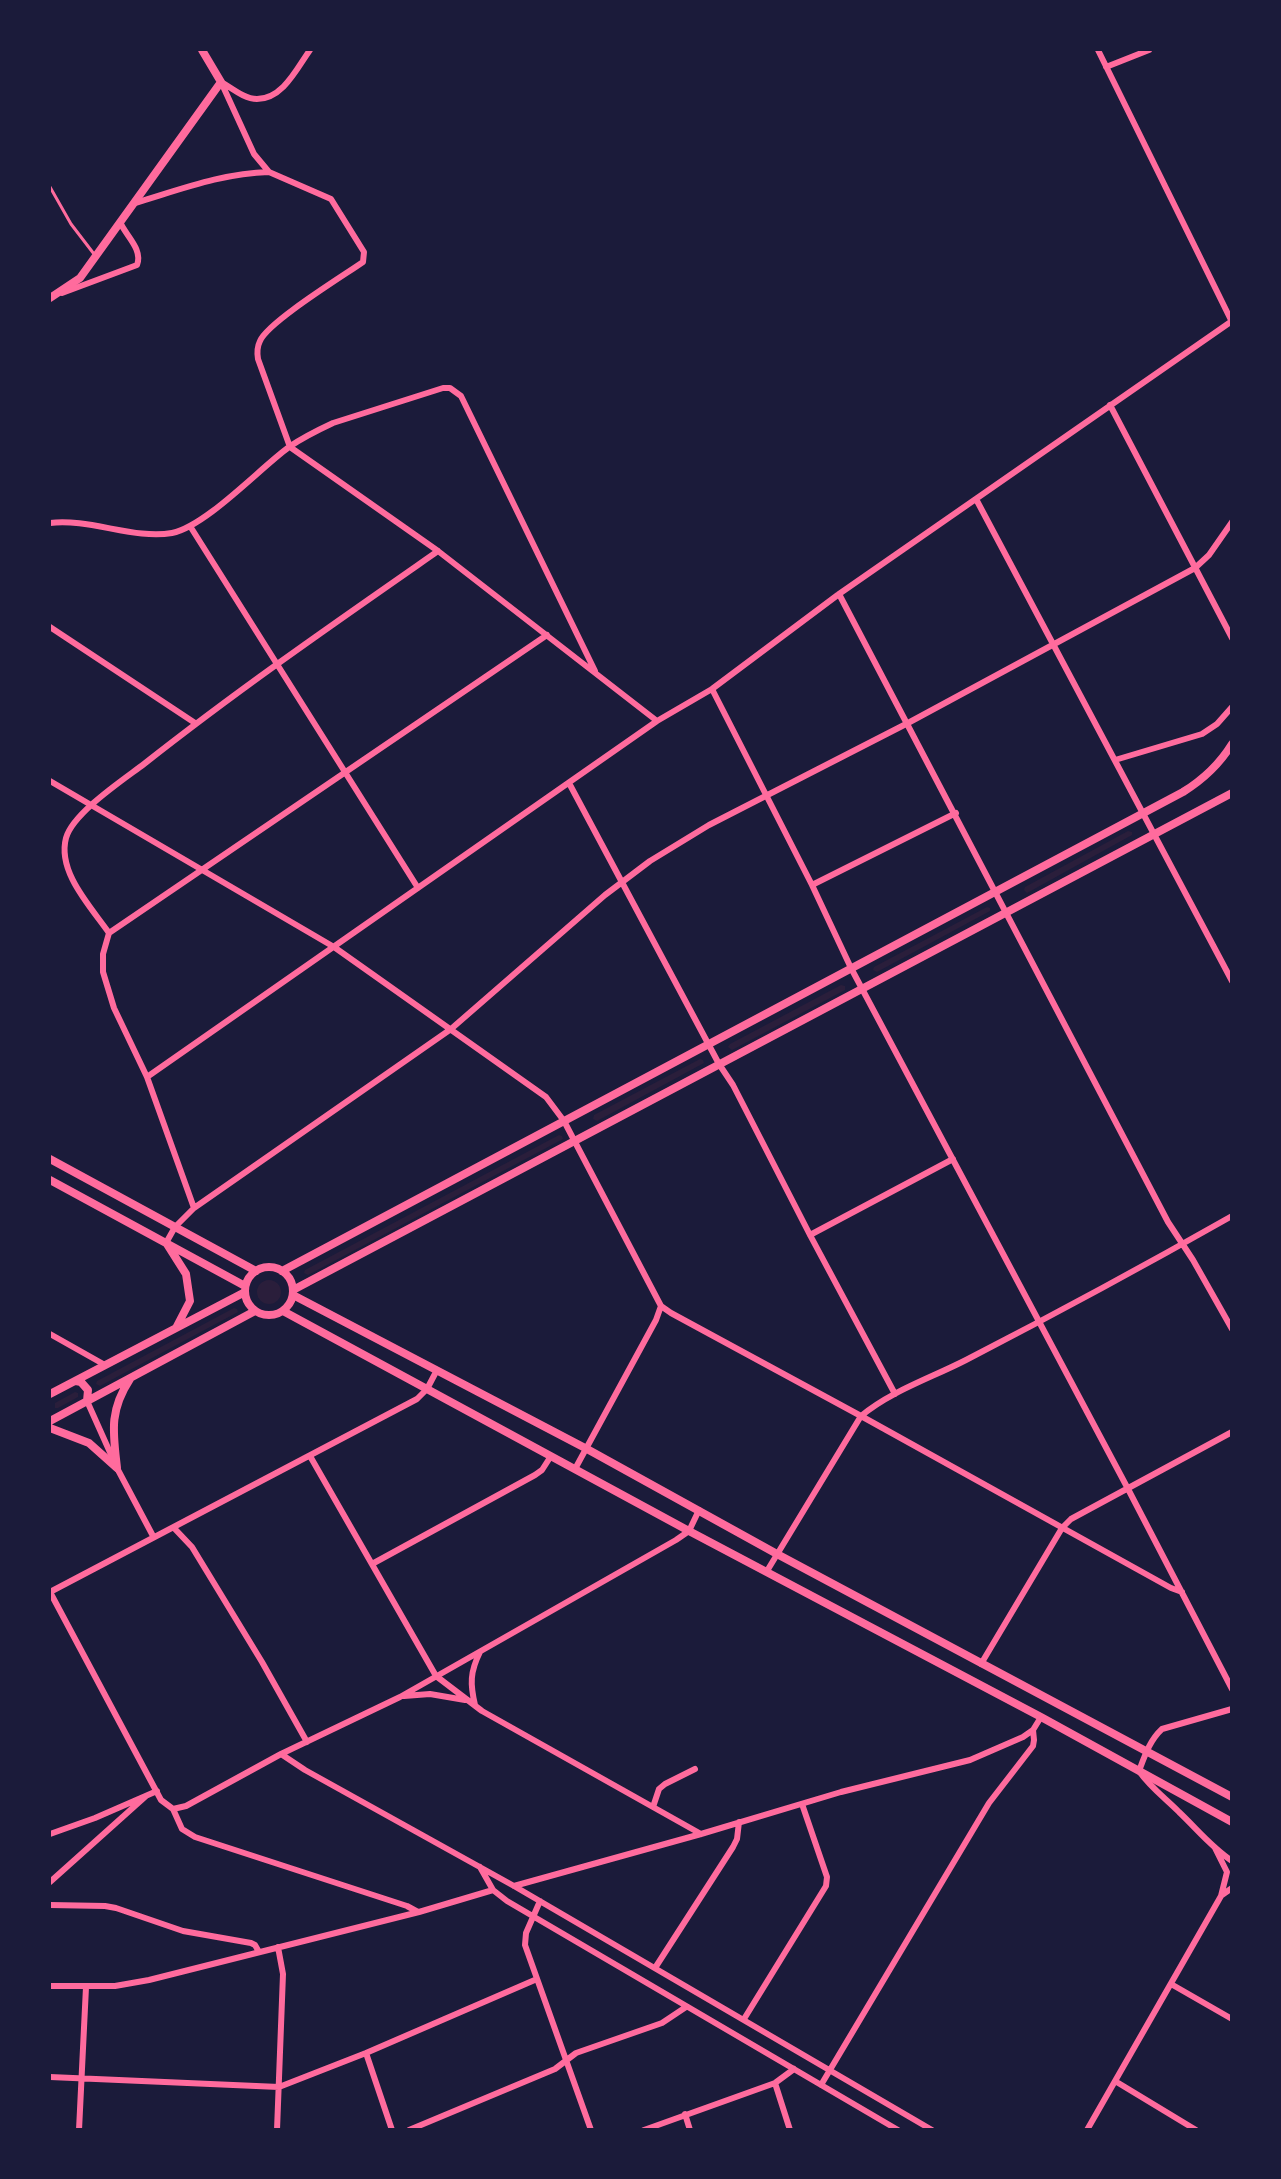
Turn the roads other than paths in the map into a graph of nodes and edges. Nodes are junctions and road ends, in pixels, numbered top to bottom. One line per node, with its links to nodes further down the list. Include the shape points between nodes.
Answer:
1 (202, 50): 6 (main road)
2 (310, 50): 6 (street, via 282,88 271,95 256,99)
3 (1098, 50): 5 (street)
4 (1149, 50): 5 (street)
5 (1106, 66): 13 (street)
6 (221, 82): 7 (street, via 254,154); 9 (main road)
7 (268, 172): 9 (street, via 225,177); 15 (street, via 331,199 364,252 363,262 275,324 260,340 258,359)
8 (50, 187): 11 (lane)
9 (133, 203): 10 (main road)
10 (120, 222): 11 (main road); 12 (street, via 140,258 137,265)
11 (95, 255): 12 (main road, via 80,278)
12 (51, 297)
13 (1231, 322): 14 (street)
14 (1110, 405): 16 (street); 21 (street)
15 (290, 447): 19 (street); 20 (street); 28 (street, via 333,423 443,388 461,396)
16 (976, 499): 22 (street); 26 (street)
17 (1232, 522): 21 (street)
18 (50, 524): 19 (street, via 163,534)
19 (190, 526): 27 (street)
20 (438, 551): 24 (street); 27 (street)
21 (1195, 568): 25 (street); 26 (street)
22 (840, 594): 29 (street); 33 (street)
23 (50, 627): 32 (street)
24 (547, 635): 28 (street); 36 (street)
25 (1232, 638)
26 (1054, 644): 33 (street); 35 (street)
27 (276, 664): 32 (street); 36 (street)
28 (597, 674): 31 (street)
29 (712, 689): 31 (street); 40 (street)
30 (1232, 707): 35 (street, via 1202,734)
31 (657, 721): 38 (street)
32 (195, 723): 41 (street)
33 (908, 723): 40 (street); 42 (street)
34 (1232, 744): 43 (street, via 1202,779)
35 (1115, 760): 43 (street)
36 (345, 773): 45 (street); 48 (street)
37 (50, 780): 41 (street)
38 (569, 783): 46 (street); 48 (street)
39 (1232, 792): 44 (street)
40 (765, 795): 46 (street); 47 (street)
41 (91, 805): 45 (street); 51 (street, via 66,837 64,855 69,874)
42 (956, 813): 47 (street); 49 (street)
43 (1143, 813): 44 (street); 49 (street)
44 (1154, 834): 50 (street); 54 (street)
45 (202, 870): 51 (street); 52 (street)
46 (621, 881): 56 (street); 57 (street)
47 (812, 885): 53 (street)
48 (418, 888): 52 (street)
49 (996, 891): 50 (street); 53 (street)
50 (1008, 912): 55 (street); 70 (street)
51 (109, 933): 59 (street, via 103,972 114,1008)
52 (334, 947): 56 (street); 59 (street)
53 (851, 969): 55 (street); 57 (street)
54 (1232, 981)
55 (863, 989): 58 (street); 63 (street)
56 (451, 1029): 60 (street, via 546,1097); 65 (street)
57 (709, 1044): 58 (street); 60 (street)
58 (719, 1064): 61 (street); 68 (street, via 734,1085)
59 (147, 1077): 65 (street)
60 (564, 1121): 61 (street); 72 (street)
61 (574, 1141): 74 (street); 75 (street)
62 (50, 1159): 67 (street)
63 (953, 1159): 68 (street); 78 (street)
64 (50, 1180): 69 (street)
65 (194, 1209): 67 (street)
66 (1232, 1216): 70 (street)
67 (175, 1227): 69 (street); 71 (street)
68 (810, 1235): 88 (street)
69 (166, 1243): 73 (street); 79 (street, via 186,1274 190,1301)
70 (1183, 1244): 78 (street); 80 (street)
71 (256, 1271): 72 (street, via 269,1267); 73 (street)
72 (282, 1271): 74 (street, via 291,1281)
73 (245, 1289): 76 (street, via 248,1303); 79 (street)
74 (293, 1292): 77 (street); 83 (street)
75 (661, 1306): 90 (street); 94 (street)
76 (255, 1311): 77 (street, via 269,1316); 84 (street)
77 (283, 1311): 86 (street)
78 (1039, 1321): 88 (street); 99 (street)
79 (176, 1328): 82 (street)
80 (1232, 1329)
81 (50, 1334): 82 (street)
82 (105, 1365): 85 (street)
83 (437, 1370): 86 (street); 94 (street)
84 (131, 1378): 89 (street); 97 (street, via 117,1402 112,1422)
85 (76, 1381): 87 (street); 89 (street, via 85,1386)
86 (427, 1389): 95 (street, via 417,1399); 96 (street)
87 (50, 1394)
88 (895, 1394): 90 (street)
89 (87, 1401): 91 (street); 97 (street)
90 (861, 1416): 102 (street); 105 (street)
91 (51, 1419)
92 (50, 1428): 97 (street, via 89,1443)
93 (1232, 1432): 99 (street)
94 (587, 1449): 98 (street); 100 (street)
95 (310, 1456): 101 (street); 106 (street)
96 (551, 1456): 98 (street); 106 (street, via 535,1475)
97 (117, 1468): 104 (street)
98 (575, 1469): 103 (street)
99 (1127, 1487): 102 (street); 109 (street)
100 (699, 1510): 103 (street); 105 (street)
101 (174, 1528): 104 (street); 119 (street, via 192,1547)
102 (1062, 1528): 109 (street); 111 (street)
103 (689, 1531): 107 (street); 110 (street)
104 (153, 1536): 108 (street)
105 (777, 1554): 107 (street); 111 (street)
106 (372, 1564): 112 (street)
107 (767, 1571): 117 (street)
108 (50, 1592): 124 (street)
109 (1182, 1592): 113 (street)
110 (480, 1651): 112 (street); 115 (street, via 472,1666)
111 (981, 1664): 120 (street)
112 (436, 1676): 114 (street); 115 (street)
113 (1232, 1689)
114 (400, 1696): 115 (street, via 451,1696); 119 (street)
115 (473, 1704): 128 (street)
116 (1232, 1710): 120 (street, via 1162,1728)
117 (1041, 1717): 118 (street); 123 (street)
118 (1033, 1730): 127 (street, via 970,1760); 159 (street, via 1033,1746 989,1803)
119 (307, 1742): 121 (street)
120 (1146, 1752): 123 (street); 126 (street)
121 (281, 1754): 129 (street, via 186,1806); 136 (street)
122 (695, 1769): 128 (street, via 659,1789)
123 (1139, 1771): 131 (street); 134 (street)
124 (157, 1791): 125 (street); 129 (street, via 164,1804)
125 (146, 1796): 132 (street); 137 (street)
126 (1232, 1797)
127 (802, 1804): 130 (street); 154 (street, via 827,1877 826,1886)
128 (653, 1807): 133 (street)
129 (173, 1809): 144 (street, via 182,1829 195,1837)
130 (739, 1822): 133 (street); 148 (street, via 733,1847)
131 (1232, 1822)
132 (50, 1834)
133 (701, 1834): 138 (street)
134 (1215, 1848): 135 (street); 141 (street, via 1227,1872)
135 (1232, 1861)
136 (480, 1866): 138 (street); 140 (street)
137 (50, 1882)
138 (514, 1886): 142 (street)
139 (1232, 1888): 141 (street)
140 (493, 1890): 144 (street); 145 (street)
141 (1221, 1896): 150 (street)
142 (540, 1902): 145 (street); 148 (street)
143 (50, 1905): 147 (street, via 116,1908 183,1931 251,1943)
144 (418, 1912): 146 (street)
145 (532, 1917): 149 (street, via 525,1939); 153 (street)
146 (278, 1947): 147 (street); 165 (street, via 283,1974)
147 (259, 1952): 152 (street, via 132,1983)
148 (655, 1968): 154 (street)
149 (537, 1979): 156 (street); 157 (street)
150 (1171, 1984): 155 (street); 162 (street)
151 (50, 1986): 152 (street)
152 (86, 1987): 161 (street)
153 (686, 2007): 157 (street, via 662,2023 576,2053); 158 (street)
154 (744, 2019): 159 (street)
155 (1232, 2019)
156 (366, 2053): 165 (street); 169 (street)
157 (566, 2061): 170 (street); 171 (street)
158 (794, 2069): 163 (street); 164 (street)
159 (831, 2070): 164 (street); 176 (street)
160 (50, 2077): 161 (street)
161 (81, 2078): 165 (street); 167 (street)
162 (1115, 2081): 177 (street); 178 (street)
163 (775, 2083): 166 (street); 174 (street)
164 (821, 2085): 175 (street)
165 (279, 2087): 168 (street)
166 (685, 2114): 172 (street); 173 (street)
167 (79, 2130)
168 (277, 2130)
169 (392, 2130)
170 (409, 2130)
171 (591, 2130)
172 (644, 2130)
173 (690, 2130)
174 (790, 2130)
175 (898, 2130)
176 (932, 2130)
177 (1087, 2130)
178 (1196, 2130)

